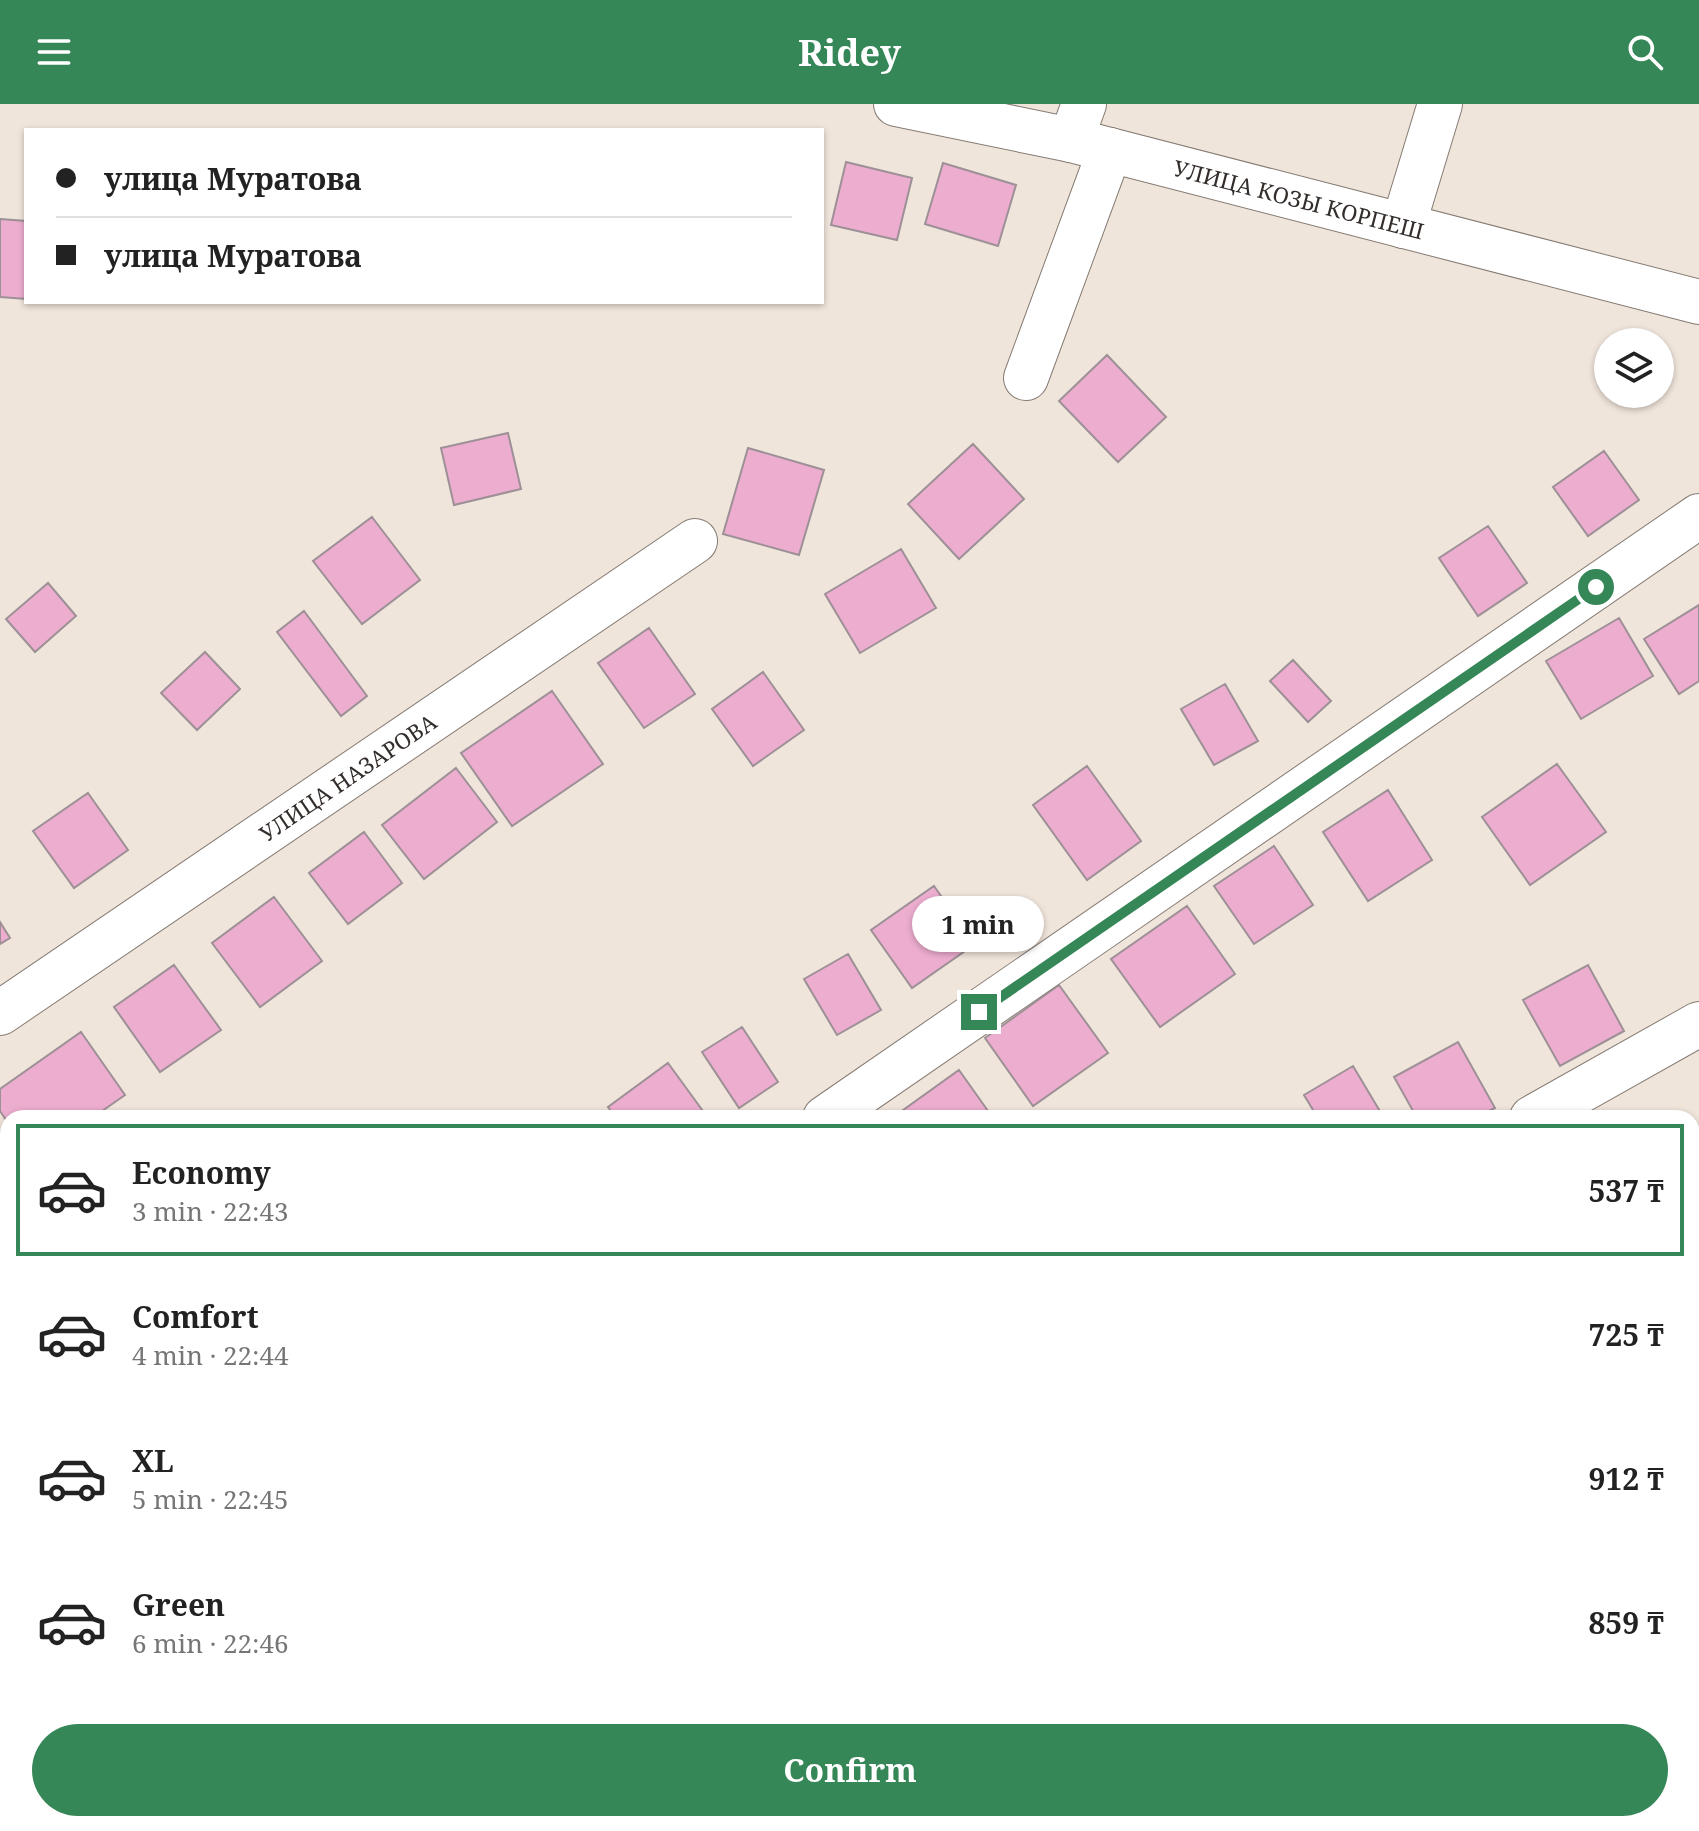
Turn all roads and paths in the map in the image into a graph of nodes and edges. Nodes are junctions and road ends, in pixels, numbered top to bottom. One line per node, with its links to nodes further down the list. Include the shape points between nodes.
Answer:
1 (896, 104): 3 (street, УЛИЦА КОЗЫ КОРПЕШ)
2 (1440, 104): 4 (street)
3 (1089, 131): 4 (street, УЛИЦА КОЗЫ КОРПЕШ); 6 (street)
4 (1403, 226): 5 (street, УЛИЦА КОЗЫ КОРПЕШ)
5 (1699, 302)
6 (1026, 378)
7 (1699, 516): 11 (street)
8 (695, 541): 9 (street, УЛИЦА НАЗАРОВА)
9 (0, 1013)
10 (1699, 1024): 12 (street)
11 (837, 1110)
12 (1546, 1110)

